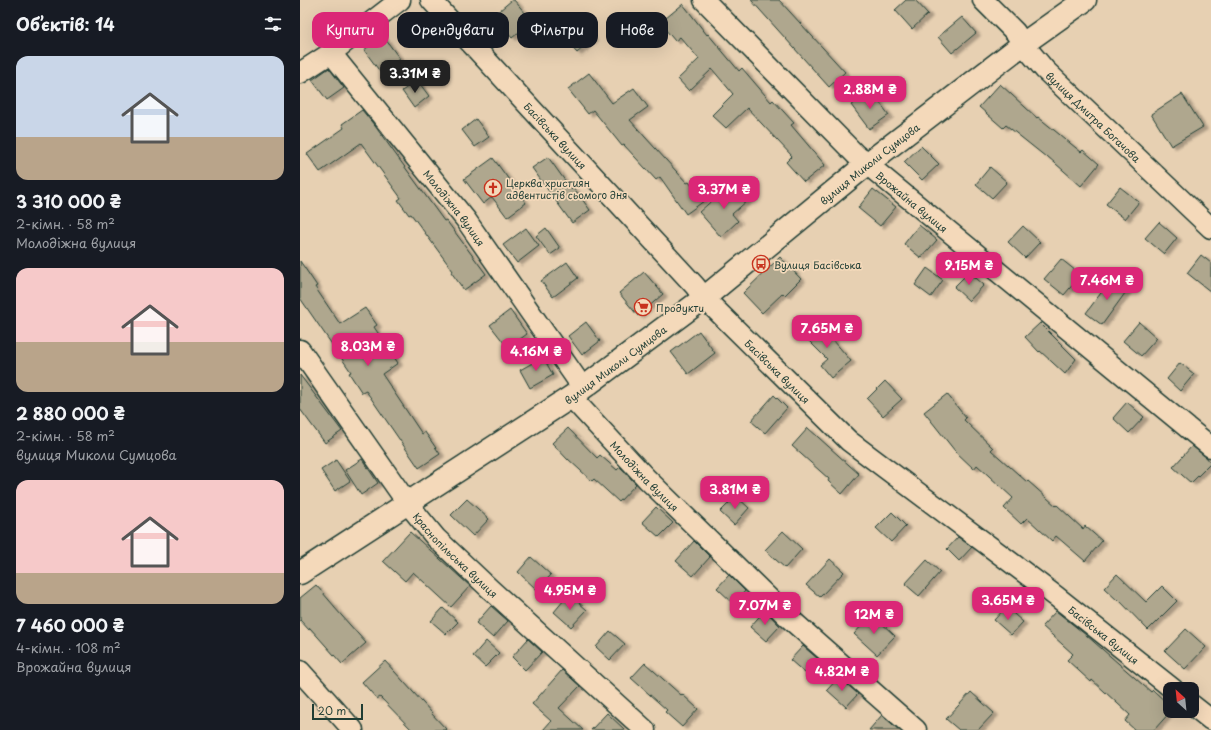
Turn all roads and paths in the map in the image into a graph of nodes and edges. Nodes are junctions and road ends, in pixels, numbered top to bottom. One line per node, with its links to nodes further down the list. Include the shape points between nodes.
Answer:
1 (400, 0): 7 (street)
2 (431, 0): 11 (street, Басівська вулиця)
3 (704, 0): 9 (street, Врожайна вулиця)
4 (983, 0): 6 (street, вулиця Дмитра Богачова, via 1015,32)
5 (1085, 0): 6 (street, вулиця Миколи Сумцова)
6 (1023, 44): 9 (street, вулиця Миколи Сумцова); 10 (street, вулиця Дмитра Богачова, via 1045,70)
7 (331, 53): 8 (street); 13 (street, Молодіжна вулиця, via 466,220 576,378)
8 (300, 73)
9 (867, 164): 11 (street, вулиця Миколи Сумцова); 14 (street, Врожайна вулиця)
10 (1211, 228)
11 (704, 298): 13 (street, вулиця Миколи Сумцова); 18 (street, Басівська вулиця, via 849,441 1057,597)
12 (300, 350): 15 (street, Краснопільська вулиця)
13 (576, 393): 15 (street, вулиця Миколи Сумцова); 23 (street, Молодіжна вулиця, via 647,479 789,618)
14 (1211, 447)
15 (408, 504): 16 (street, вулиця Миколи Сумцова); 22 (street, Краснопільська вулиця, via 436,538 484,584)
16 (300, 573)
17 (300, 671): 21 (street)
18 (1163, 682)
19 (1199, 710): 20 (street)
20 (1211, 720)
21 (353, 730)
22 (645, 730)
23 (916, 730)

